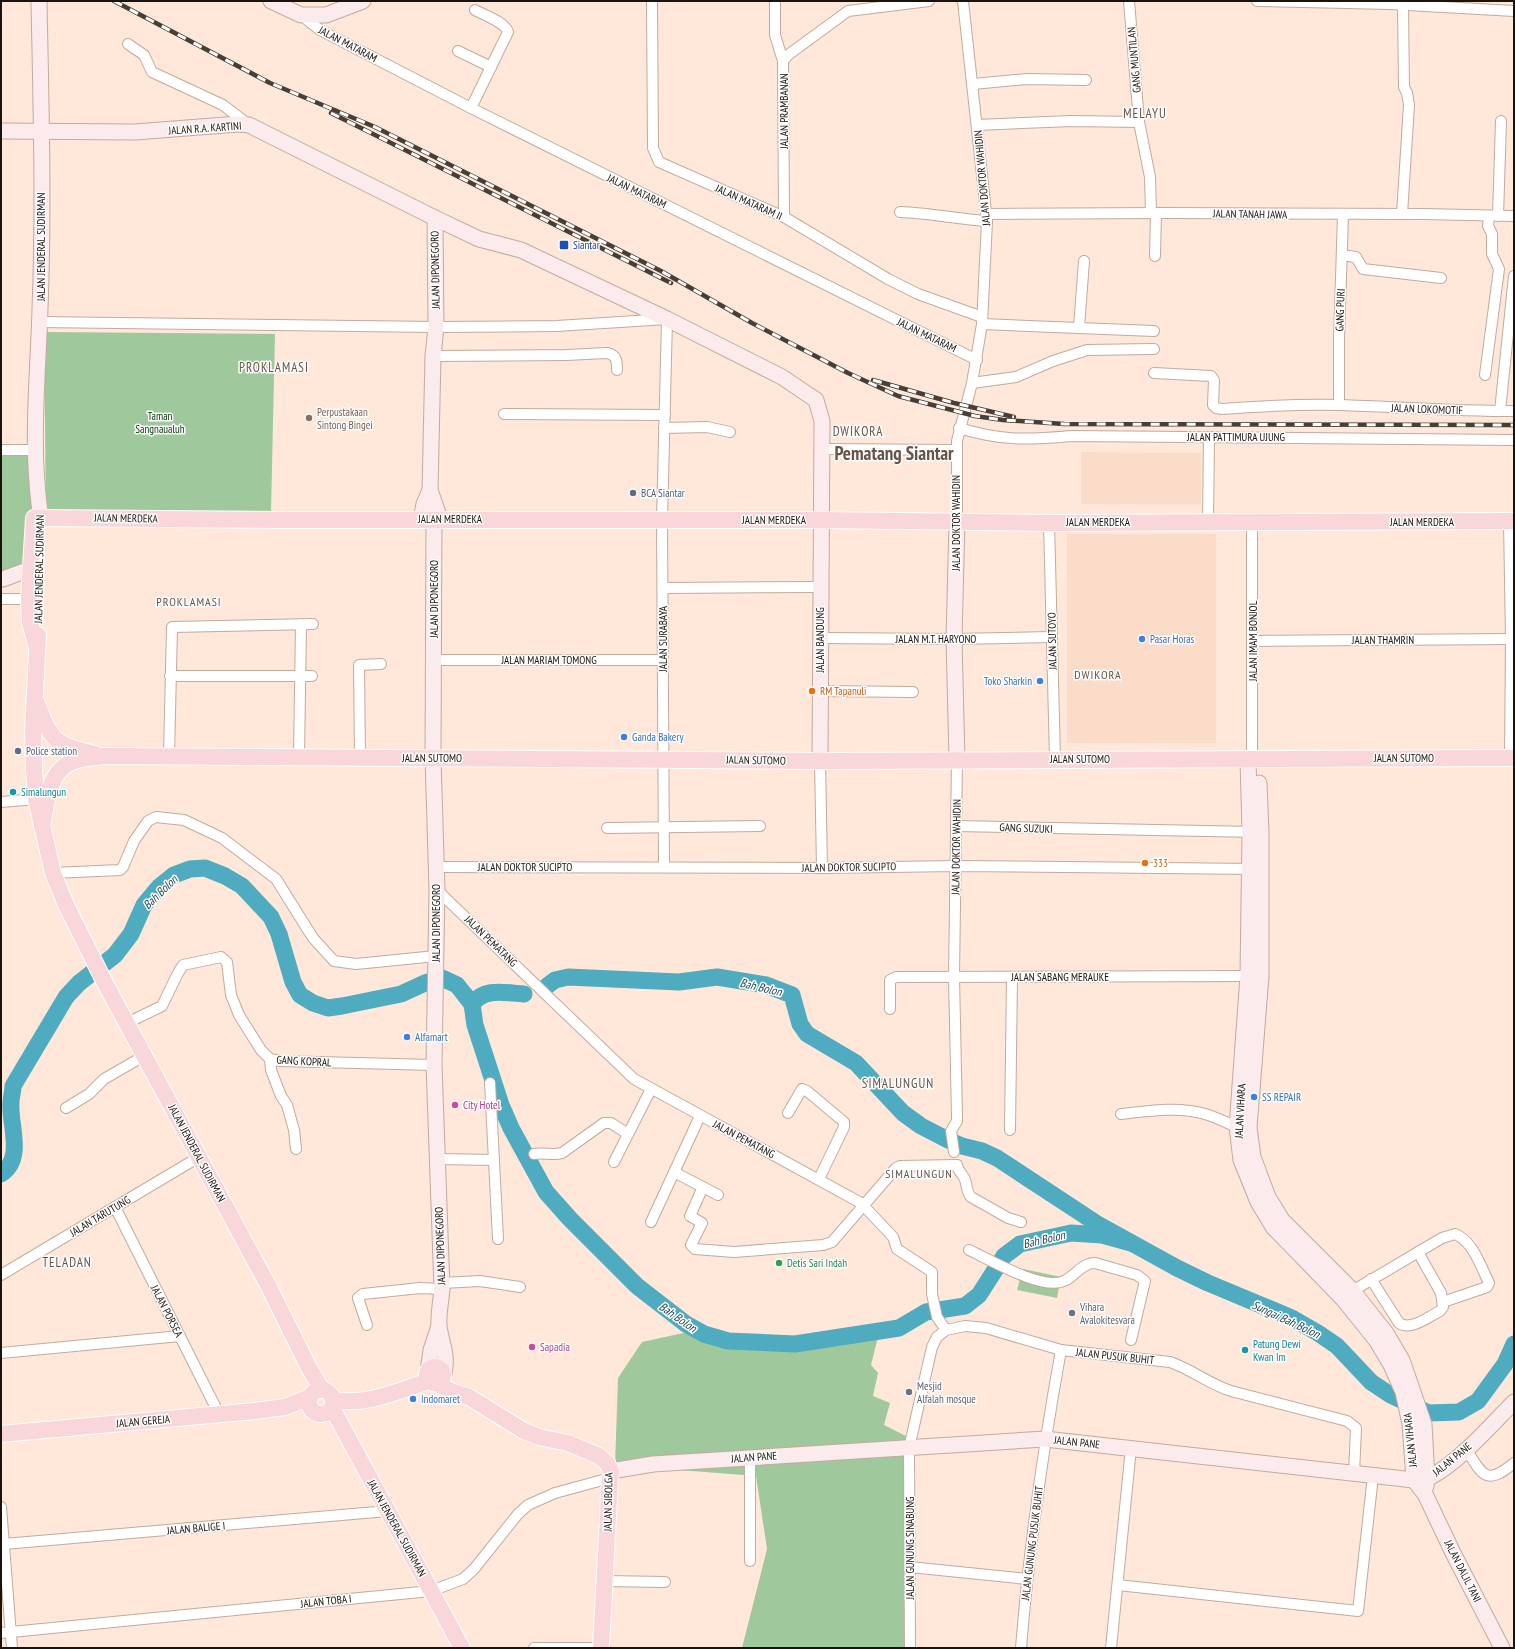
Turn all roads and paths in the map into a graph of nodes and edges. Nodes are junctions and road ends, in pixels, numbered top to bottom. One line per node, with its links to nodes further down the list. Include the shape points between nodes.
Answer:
1 (39, 1): 29 (street, JALAN JENDERAL SUDIRMAN)
2 (271, 1): 16 (street)
3 (363, 1): 16 (street, via 326,15)
4 (652, 1): 36 (street, JALAN MATARAM II, via 653,148 659,162)
5 (775, 1): 19 (street, via 775,35)
6 (929, 1): 10 (street, JALAN PRAMBANAN)
7 (963, 1): 22 (street, JALAN DOKTOR WAHIDIN)
8 (1129, 1): 25 (street, GANG MUNTILAN)
9 (1257, 1): 11 (street)
10 (894, 2): 19 (street, JALAN PRAMBANAN, via 848,11)
11 (1390, 2): 12 (street)
12 (1403, 4): 13 (street); 32 (street, via 1404,83 1409,106)
13 (1445, 4): 15 (street)
14 (475, 10): 20 (street, via 507,28 508,32)
15 (1514, 11)
16 (301, 15): 23 (street, JALAN MATARAM, via 320,30)
17 (128, 44): 27 (street, via 144,55 152,72 223,105)
18 (458, 51): 20 (street)
19 (783, 61): 36 (street, JALAN PRAMBANAN)
20 (491, 67): 23 (street)
21 (1086, 80): 22 (street, via 1028,79)
22 (973, 84): 26 (street, JALAN DOKTOR WAHIDIN)
23 (471, 108): 53 (street, JALAN MATARAM)
24 (1501, 121): 34 (street)
25 (1138, 122): 26 (street); 31 (street, GANG MUNTILAN, via 1150,177)
26 (977, 124): 38 (street, JALAN DOKTOR WAHIDIN)
27 (250, 125): 29 (street, JALAN R.A. KARTINI, via 135,132); 37 (street, JALAN R.A. KARTINI)
28 (1, 131): 29 (street, JALAN R.A. KARTINI)
29 (41, 131): 46 (street, JALAN JENDERAL SUDIRMAN)
30 (900, 212): 38 (street, JALAN TANAH JAWA, via 926,213 954,219)
31 (1153, 213): 33 (street, JALAN TANAH JAWA); 38 (street, JALAN TANAH JAWA); 40 (street, GANG MUNTILAN)
32 (1402, 214): 33 (street, JALAN TANAH JAWA); 34 (street, JALAN TANAH JAWA)
33 (1343, 215): 39 (street, GANG PURI)
34 (1494, 216): 35 (street, JALAN TANAH JAWA); 56 (street, via 1488,226 1492,234 1492,254 1499,269)
35 (1514, 216)
36 (784, 217): 45 (street, JALAN MATARAM II, via 888,279)
37 (435, 218): 44 (street, JALAN R.A. KARTINI, via 479,239 521,250); 47 (street, JALAN DIPONEGORO)
38 (987, 218): 45 (street, JALAN DOKTOR WAHIDIN)
39 (1342, 255): 43 (street, via 1355,257 1363,269); 58 (street, GANG PURI)
40 (1155, 256)
41 (1084, 260): 48 (street)
42 (1514, 276): 50 (street)
43 (1441, 278)
44 (667, 319): 47 (street, via 557,326); 62 (street, JALAN SURABAYA); 68 (street, JALAN BANDUNG, via 782,377 816,400 822,421)
45 (982, 321): 48 (street, JALAN MATARAM II); 53 (street, JALAN DOKTOR WAHIDIN)
46 (39, 322): 47 (street); 70 (street, JALAN JENDERAL SUDIRMAN)
47 (436, 327): 52 (street, JALAN DIPONEGORO)
48 (1080, 327): 49 (street, JALAN MATARAM II)
49 (1154, 331)
50 (1510, 345): 59 (street)
51 (1154, 349): 57 (street, via 1087,350 1016,377)
52 (433, 356): 54 (street, via 607,353 616,357); 73 (street, JALAN DIPONEGORO, via 430,490 424,504)
53 (977, 360): 57 (street, JALAN DOKTOR WAHIDIN)
54 (617, 370)
55 (1154, 373): 58 (street, JALAN LOKOMOTIF, via 1211,376 1214,380 1213,404 1219,409)
56 (1484, 375)
57 (972, 383): 64 (street, JALAN DOKTOR WAHIDIN)
58 (1339, 405): 59 (street, JALAN LOKOMOTIF)
59 (1500, 411): 60 (street, JALAN LOKOMOTIF)
60 (1514, 411)
61 (504, 414): 62 (street)
62 (665, 415): 63 (street, JALAN SURABAYA)
63 (664, 428): 65 (street, via 707,427); 74 (street, JALAN SURABAYA)
64 (959, 428): 66 (street, JALAN PATTIMURA UJUNG, via 1008,439 1071,436); 71 (street, JALAN DOKTOR WAHIDIN)
65 (730, 432)
66 (1209, 437): 67 (street, JALAN PATTIMURA UJUNG); 78 (street)
67 (1514, 440)
68 (821, 449): 71 (street); 75 (street, JALAN BANDUNG)
69 (1, 450): 70 (street)
70 (36, 450): 72 (street, JALAN JENDERAL SUDIRMAN)
71 (956, 450): 76 (street, JALAN DOKTOR WAHIDIN)
72 (38, 518): 73 (main road, JALAN MERDEKA); 82 (main road, JALAN JENDERAL SUDIRMAN); 93 (main road, JALAN JENDERAL SUDIRMAN, via 40,617)
73 (432, 519): 74 (main road, JALAN MERDEKA); 94 (street, JALAN DIPONEGORO)
74 (662, 520): 75 (main road, JALAN MERDEKA); 84 (street, JALAN SURABAYA)
75 (820, 520): 76 (main road, JALAN MERDEKA); 83 (street, JALAN BANDUNG)
76 (957, 521): 80 (main road, JALAN MERDEKA); 90 (street, JALAN DOKTOR WAHIDIN)
77 (1511, 521): 79 (main road, JALAN MERDEKA); 91 (street)
78 (1208, 522): 79 (main road, JALAN MERDEKA); 80 (main road, JALAN MERDEKA)
79 (1252, 522): 92 (street, JALAN IMAM BONJOL)
80 (1049, 523): 88 (street, JALAN SUTOYO)
81 (2, 579): 82 (street)
82 (29, 584): 85 (street); 93 (main road, JALAN JENDERAL SUDIRMAN, via 30,622)
83 (820, 587): 84 (street); 89 (street, JALAN BANDUNG)
84 (663, 588): 95 (street, JALAN SURABAYA)
85 (1, 599)
86 (301, 624): 87 (street); 97 (street, via 172,627); 98 (street)
87 (312, 624)
88 (1052, 637): 90 (street, JALAN M.T. HARYONO); 110 (street, JALAN SUTOYO)
89 (820, 638): 90 (street, JALAN M.T. HARYONO); 100 (street, JALAN BANDUNG)
90 (954, 639): 112 (street, JALAN DOKTOR WAHIDIN)
91 (1512, 639): 92 (street, JALAN THAMRIN); 108 (street)
92 (1253, 641): 113 (street, JALAN IMAM BONJOL)
93 (36, 645): 102 (main road, JALAN JENDERAL SUDIRMAN)
94 (435, 660): 95 (street, JALAN MARIAM TOMONG); 107 (street, JALAN DIPONEGORO)
95 (663, 660): 109 (street, JALAN SURABAYA)
96 (381, 664): 106 (street, via 360,665)
97 (170, 676): 98 (street); 104 (street)
98 (300, 676): 99 (street); 105 (street)
99 (312, 676)
100 (819, 691): 101 (street); 111 (street, JALAN BANDUNG)
101 (913, 692)
102 (34, 695): 103 (main road, via 48,731 56,741 66,747); 114 (main road, JALAN JENDERAL SUDIRMAN)
103 (105, 756): 104 (main road, JALAN SUTOMO); 116 (main road, JALAN SUTOMO, via 76,760 61,768 50,788)
104 (169, 756): 105 (main road, JALAN SUTOMO)
105 (299, 757): 106 (main road, JALAN SUTOMO)
106 (360, 757): 107 (main road, JALAN SUTOMO)
107 (433, 758): 109 (main road, JALAN SUTOMO); 123 (street, JALAN DIPONEGORO)
108 (1512, 758): 113 (main road, JALAN SUTOMO)
109 (663, 759): 111 (main road, JALAN SUTOMO); 117 (street, JALAN SURABAYA)
110 (1055, 759): 112 (main road, JALAN SUTOMO); 113 (main road, JALAN SUTOMO)
111 (820, 760): 112 (main road, JALAN SUTOMO); 125 (street)
112 (957, 760): 119 (street, JALAN DOKTOR WAHIDIN)
113 (1253, 760): 121 (street, JALAN VIHARA)
114 (36, 799): 115 (street); 116 (main road, JALAN JENDERAL SUDIRMAN)
115 (1, 802)
116 (42, 826): 127 (main road, JALAN JENDERAL SUDIRMAN)
117 (663, 826): 118 (street); 120 (street); 124 (street, JALAN SURABAYA)
118 (760, 826)
119 (956, 826): 121 (street, GANG SUZUKI); 122 (street, JALAN DOKTOR WAHIDIN)
120 (607, 828)
121 (1256, 832): 126 (street, JALAN VIHARA)
122 (956, 866): 125 (street, JALAN DOKTOR SUCIPTO); 126 (street, JALAN DOKTOR SUCIPTO); 131 (street, JALAN DOKTOR WAHIDIN)
123 (436, 867): 124 (street, JALAN DOKTOR SUCIPTO); 128 (street, JALAN DIPONEGORO)
124 (664, 868): 125 (street, JALAN DOKTOR SUCIPTO)
125 (822, 868)
126 (1255, 869): 130 (street, JALAN VIHARA)
127 (53, 873): 129 (street, via 120,870 134,841 148,821 156,818 184,820 222,838 276,879 313,938 334,961 356,964); 134 (main road, JALAN JENDERAL SUDIRMAN, via 66,905)
128 (437, 890): 129 (street, JALAN DIPONEGORO); 139 (street, JALAN PEMATANG, via 634,1079)
129 (436, 959): 137 (street, JALAN DIPONEGORO)
130 (1255, 976): 132 (street, JALAN SABANG MERAUKE); 146 (street, JALAN VIHARA)
131 (954, 977): 132 (street, JALAN SABANG MERAUKE); 133 (street, JALAN SABANG MERAUKE, via 892,978 888,984); 148 (street, JALAN DOKTOR WAHIDIN, via 957,1117 952,1131)
132 (1012, 977): 144 (street)
133 (890, 1009)
134 (127, 1023): 135 (main road, JALAN JENDERAL SUDIRMAN); 136 (street, GANG KOPRAL, via 162,1006 183,965 221,957 227,962 231,995 239,1015)
135 (144, 1056): 140 (street, via 104,1079 90,1094); 150 (main road, JALAN JENDERAL SUDIRMAN)
136 (270, 1060): 137 (street, GANG KOPRAL); 147 (street, via 271,1070 287,1105)
137 (434, 1065): 151 (street, JALAN DIPONEGORO)
138 (490, 1083): 152 (street)
139 (651, 1089): 143 (street, JALAN PEMATANG); 145 (street)
140 (66, 1108)
141 (788, 1113): 155 (street, via 802,1089 844,1122 844,1127)
142 (1121, 1114): 146 (street, via 1162,1110 1205,1114)
143 (700, 1116): 154 (street); 155 (street, JALAN PEMATANG)
144 (1010, 1130)
145 (628, 1134): 149 (street, via 611,1123 604,1123 562,1153); 153 (street)
146 (1241, 1136): 169 (street, JALAN VIHARA, via 1253,1157 1277,1224)
147 (296, 1149)
148 (954, 1152)
149 (534, 1154)
150 (199, 1156): 159 (street, JALAN TARUTUNG); 178 (main road, JALAN JENDERAL SUDIRMAN, via 269,1287 308,1366)
151 (438, 1159): 152 (street); 167 (street, JALAN DIPONEGORO)
152 (494, 1160): 162 (street)
153 (614, 1162)
154 (674, 1172): 156 (street); 160 (street)
155 (819, 1179): 158 (street, JALAN PEMATANG)
156 (703, 1187): 157 (street); 158 (street, via 690,1216 702,1223 691,1245 695,1249 734,1252 823,1245 832,1242)
157 (718, 1195)
158 (862, 1205): 161 (street, via 900,1166 957,1165 959,1172 964,1176 971,1197 1008,1218); 172 (street, JALAN PEMATANG, via 893,1237 897,1249 932,1272 932,1294 937,1317)
159 (115, 1207): 165 (street, JALAN TARUTUNG); 173 (street, JALAN PORSEA)
160 (651, 1222)
161 (1021, 1222)
162 (498, 1239)
163 (969, 1250): 174 (street, via 1024,1277 1051,1283 1063,1282 1089,1263 1137,1274 1145,1281)
164 (1418, 1252): 166 (street); 170 (street, via 1441,1293); 170 (street, via 1442,1238 1455,1234 1464,1239 1477,1257 1489,1283 1486,1288)
165 (1, 1275)
166 (1372, 1279): 169 (street); 170 (street, via 1402,1325 1409,1326 1440,1311)
167 (442, 1286): 168 (street, via 480,1281); 171 (street, via 363,1294 358,1298); 177 (street, JALAN DIPONEGORO, via 439,1326 431,1350)
168 (520, 1287)
169 (1347, 1294): 191 (street, JALAN VIHARA, via 1386,1333 1402,1360 1417,1424)
170 (1443, 1302)
171 (367, 1325)
172 (946, 1330): 175 (street, JALAN PUSUK BUHIT, via 965,1326 986,1328); 183 (street, via 937,1336 932,1347)
173 (180, 1336): 176 (street); 180 (street, JALAN PORSEA)
174 (1131, 1340)
175 (1061, 1350): 182 (street, JALAN GUNUNG PUSUK BUHIT); 189 (street, JALAN PUSUK BUHIT, via 1170,1362 1220,1388 1347,1421 1356,1428)
176 (1, 1353)
177 (436, 1377): 178 (main road, via 369,1401); 188 (main road, JALAN SIBOLGA, via 460,1385 469,1397 524,1431 568,1443 599,1456 607,1463)
178 (320, 1400): 180 (main road, JALAN GEREJA, via 285,1407); 193 (main road, JALAN JENDERAL SUDIRMAN)
179 (1514, 1402): 185 (street, JALAN PANE)
180 (219, 1414): 181 (main road, JALAN GEREJA)
181 (1, 1434)
182 (1045, 1439): 183 (street, JALAN PANE); 184 (street, JALAN PANE); 197 (street, JALAN GUNUNG PUSUK BUHIT)
183 (909, 1448): 186 (street, JALAN PANE); 196 (street, JALAN GUNUNG SINABUNG)
184 (1131, 1448): 189 (street, JALAN PANE); 200 (street)
185 (1466, 1449): 187 (street, via 1477,1467 1489,1475 1500,1475); 191 (street, JALAN PANE, via 1440,1471)
186 (750, 1457): 188 (street, JALAN PANE, via 653,1464); 195 (street)
187 (1514, 1463)
188 (611, 1474): 198 (main road, JALAN SIBOLGA); 201 (street, JALAN TOBA I, via 528,1505 463,1579)
189 (1354, 1474): 190 (street, JALAN PANE)
190 (1373, 1476): 191 (street, JALAN PANE); 200 (street, via 1358,1610)
191 (1420, 1479): 211 (street, JALAN DALIL TANI, via 1453,1553)
192 (1, 1507): 194 (street)
193 (388, 1511): 194 (street, JALAN BALIGE I); 201 (main road, JALAN JENDERAL SUDIRMAN)
194 (4, 1544): 202 (street)
195 (750, 1561)
196 (910, 1567): 197 (street); 208 (street, JALAN GUNUNG SINABUNG)
197 (1026, 1579): 209 (street, JALAN GUNUNG PUSUK BUHIT)
198 (604, 1581): 199 (street); 206 (main road, JALAN SIBOLGA)
199 (665, 1582)
200 (1118, 1584): 210 (street)
201 (431, 1591): 202 (street, JALAN TOBA I); 204 (main road, JALAN JENDERAL SUDIRMAN)
202 (6, 1632): 203 (street)
203 (12, 1648)
204 (462, 1648)
205 (534, 1648): 206 (street)
206 (601, 1648): 207 (street)
207 (605, 1648)
208 (910, 1648)
209 (1021, 1648)
210 (1112, 1648)
211 (1502, 1648)

